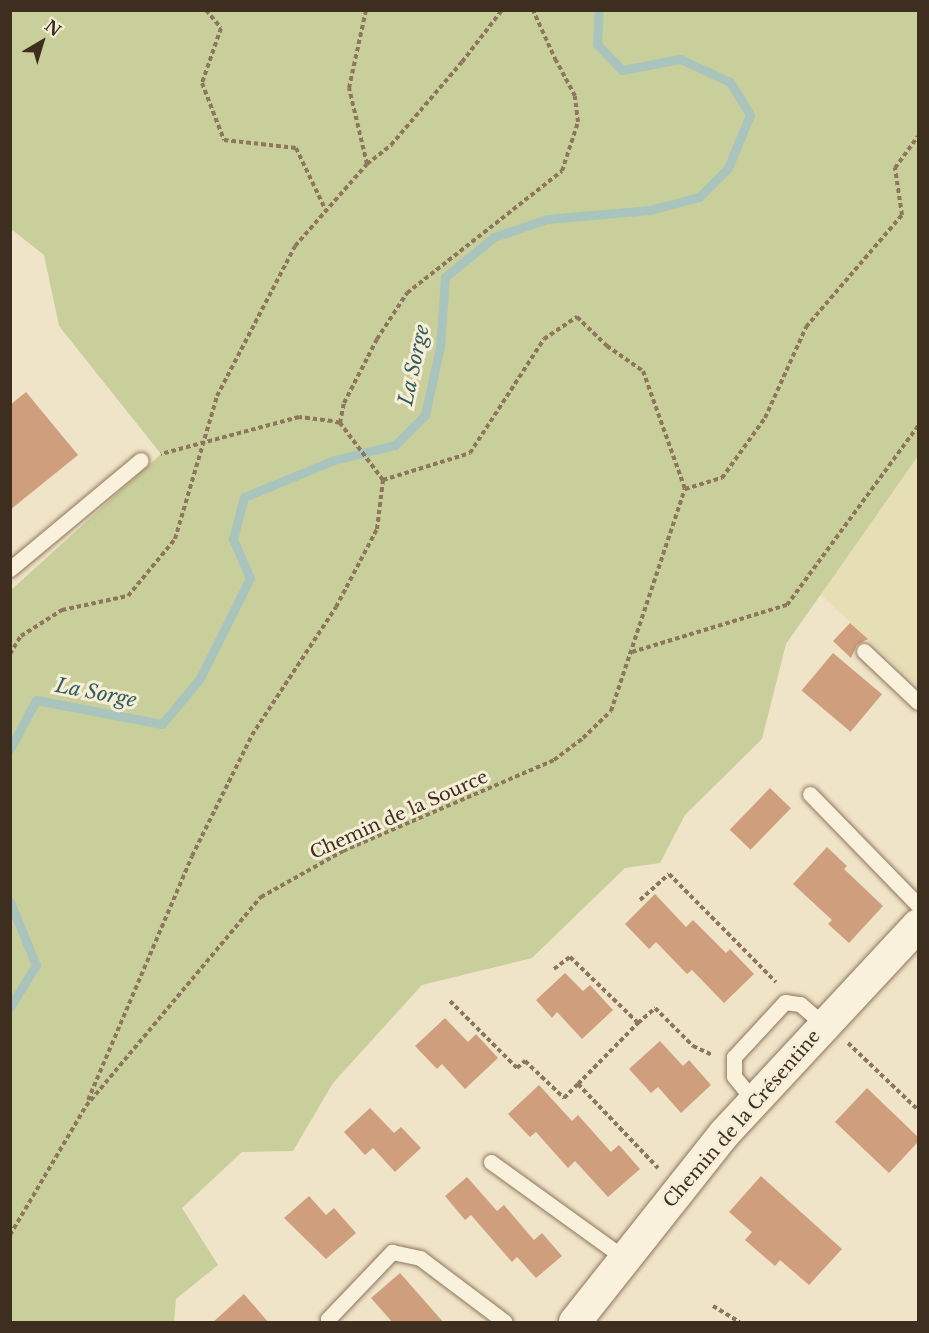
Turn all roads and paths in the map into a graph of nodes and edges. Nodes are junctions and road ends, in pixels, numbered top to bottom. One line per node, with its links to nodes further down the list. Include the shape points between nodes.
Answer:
1 (207, 10): 7 (path, via 221,28 202,83 224,140 296,148)
2 (366, 10): 6 (path, via 349,88)
3 (502, 10): 6 (path, via 391,145)
4 (533, 10): 8 (path, via 575,96 578,122 562,171 407,293 377,339 344,403)
5 (918, 136): 13 (path, via 895,168 903,215 806,327 765,418 722,478)
6 (367, 164): 7 (path)
7 (326, 211): 10 (path, via 295,246 217,396)
8 (340, 423): 10 (path, via 299,417); 12 (path)
9 (918, 426): 16 (path, via 787,605)
10 (205, 441): 11 (path); 17 (path, via 175,539 128,596 62,610 21,636)
11 (141, 460): 14 (lane)
12 (383, 480): 13 (path, via 470,453 544,339 577,317 607,346 643,371); 31 (path, via 377,529 336,607 252,735 192,856)
13 (685, 489): 16 (path, Chemin de la Source)
14 (10, 569)
15 (864, 651): 18 (lane)
16 (631, 652): 31 (path, Chemin de la Source, via 611,711 554,760 344,851 261,897)
17 (10, 654)
18 (918, 702)
19 (810, 794): 21 (lane)
20 (640, 900): 25 (path, via 669,874 767,972)
21 (918, 904)
22 (918, 925): 27 (street, Chemin de la Crésentine)
23 (554, 969): 26 (path, via 570,957)
24 (450, 1001): 29 (path, via 517,1068 525,1061 564,1098)
25 (791, 1002): 27 (lane, via 800,1004); 28 (lane, via 785,1002 734,1057)
26 (638, 1023): 28 (path, via 655,1008 693,1046); 29 (path)
27 (825, 1024): 30 (street, Chemin de la Crésentine); 32 (path)
28 (734, 1066): 30 (lane, via 734,1076)
29 (578, 1084): 34 (path)
30 (754, 1101): 36 (street, Chemin de la Crésentine)
31 (86, 1106): 35 (path, Chemin de la Source)
32 (918, 1110)
33 (492, 1162): 36 (lane)
34 (659, 1168)
35 (10, 1234)
36 (624, 1258): 40 (street, Chemin de la Crésentine)
37 (712, 1306): 41 (path)
38 (328, 1323): 39 (lane, via 328,1318 392,1252 420,1258)
39 (505, 1323)
40 (574, 1323)
41 (740, 1323)

